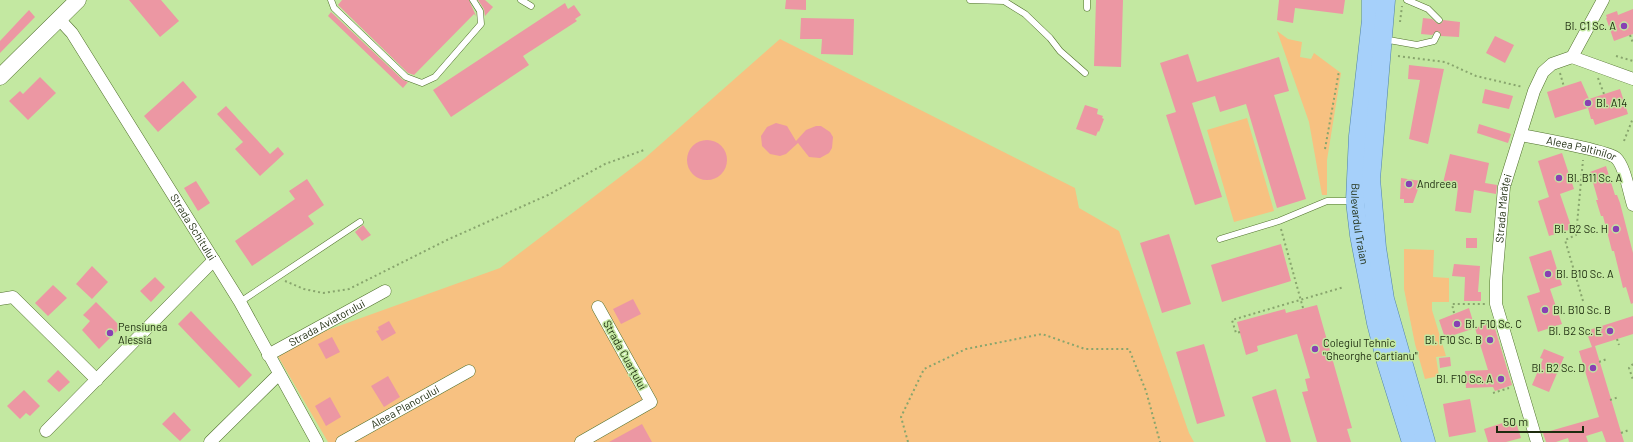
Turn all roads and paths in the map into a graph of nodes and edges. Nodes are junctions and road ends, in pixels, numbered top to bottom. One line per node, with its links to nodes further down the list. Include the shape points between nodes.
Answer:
1 (331, 0): 2 (lane, via 334,8 406,77 422,83 435,77 481,24 480,11)
2 (473, 0)
3 (521, 0): 12 (lane)
4 (970, 0): 25 (lane, via 1004,1 1025,14)
5 (1087, 0): 13 (lane)
6 (1371, 0): 38 (main road, Bulevardul Traian)
7 (1386, 0): 18 (main road, Bulevardul Traian)
8 (1403, 0): 18 (path)
9 (1407, 0): 15 (lane, via 1428,9)
10 (1603, 0): 21 (street)
11 (72, 2): 14 (street)
12 (531, 6)
13 (1087, 8)
14 (59, 19): 27 (street); 43 (street, Strada Schitului, via 72,33)
15 (1439, 20)
16 (1438, 35): 18 (lane, via 1434,41 1417,45)
17 (1630, 35): 19 (path)
18 (1390, 40): 30 (path, via 1397,56 1445,62 1476,76); 80 (main road, Bulevardul Traian, via 1371,179 1377,248 1385,299)
19 (1633, 43)
20 (1616, 56): 22 (path)
21 (1572, 57): 28 (street); 33 (street, Strada Mărăței, via 1552,64 1543,72 1534,91)
22 (1633, 61)
23 (1339, 70): 35 (path)
24 (1560, 72): 29 (path)
25 (1085, 73)
26 (1597, 76): 31 (path)
27 (0, 77)
28 (1633, 79)
29 (1564, 87)
30 (1528, 89)
31 (1604, 94)
32 (1633, 118): 34 (path)
33 (1521, 135): 36 (street, Aleea Paltinilor); 81 (street, Strada Mărăței, via 1504,187 1496,304)
34 (1624, 142)
35 (1325, 149)
36 (1583, 149): 39 (street, Aleea Paltinilor, via 1609,154 1616,158 1621,164); 49 (path, via 1576,235 1565,240)
37 (644, 150): 44 (path, via 605,164 548,195 449,239 349,289 323,293)
38 (1355, 201): 40 (lane, via 1327,201); 79 (main road, Bulevardul Traian, via 1361,249 1376,323)
39 (1633, 204)
40 (1279, 221): 42 (lane); 48 (path)
41 (360, 222): 44 (lane)
42 (1220, 239)
43 (214, 260): 50 (street, Strada Schitului); 64 (street)
44 (277, 278): 50 (lane)
45 (1344, 287): 48 (path)
46 (385, 291): 58 (street, Strada Aviatorului)
47 (0, 298): 64 (street, via 13,297)
48 (1300, 299): 53 (path); 55 (path, via 1232,320 1236,333)
49 (1582, 301)
50 (240, 302): 58 (street, Strada Schitului)
51 (1490, 304): 54 (path, via 1452,304)
52 (598, 307): 76 (street, Strada Cuarțului, via 651,402)
53 (1303, 308)
54 (1454, 313)
55 (1240, 332)
56 (1617, 339): 57 (path)
57 (1619, 345)
58 (268, 355): 63 (street, Strada Schitului)
59 (1607, 359): 60 (path)
60 (1600, 362)
61 (1633, 364): 65 (path, via 1629,368)
62 (468, 371): 75 (street, Aleea Planorului)
63 (279, 374): 73 (street); 74 (street, Strada Schitului)
64 (97, 380): 71 (street)
65 (1632, 380)
66 (1515, 386): 67 (path)
67 (1493, 393)
68 (1619, 397): 69 (path)
69 (1610, 400)
70 (1629, 430): 72 (path)
71 (46, 431)
72 (1622, 433)
73 (210, 442)
74 (317, 442)
75 (342, 442)
76 (581, 442)
77 (908, 442): 78 (path, via 901,417 924,369 966,349 1042,334 1085,349 1129,349 1146,391)
78 (1160, 442)
79 (1411, 442)
80 (1426, 442)
81 (1537, 442)

